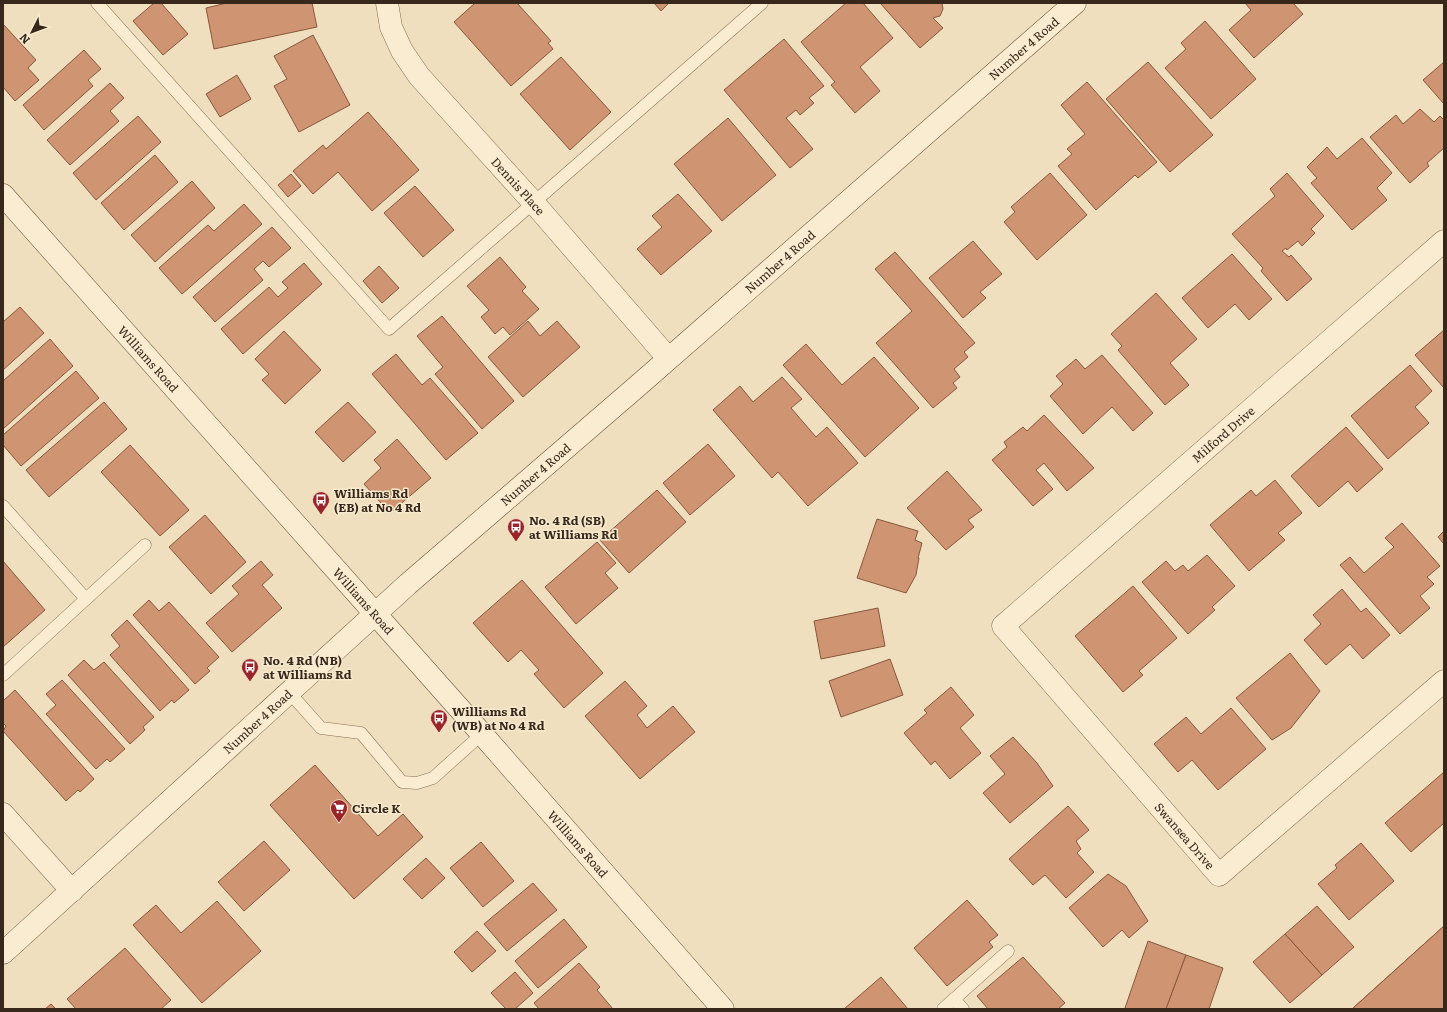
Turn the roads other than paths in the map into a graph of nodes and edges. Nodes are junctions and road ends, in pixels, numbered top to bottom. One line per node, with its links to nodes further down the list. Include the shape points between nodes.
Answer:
1 (97, 3): 6 (lane, via 389,329)
2 (386, 3): 6 (street, Dennis Place, via 391,27 402,51 419,76)
3 (762, 3): 6 (lane)
4 (1075, 3): 8 (street, Number 4 Road)
5 (3, 195): 12 (street, Williams Road)
6 (533, 202): 8 (street, Dennis Place)
7 (1444, 241): 13 (street, Milford Drive)
8 (668, 358): 12 (street, Number 4 Road)
9 (3, 506): 11 (lane)
10 (145, 546): 11 (lane)
11 (86, 599): 14 (lane)
12 (375, 614): 16 (street, Number 4 Road); 17 (street, Williams Road)
13 (1003, 626): 15 (street, Swansea Drive, via 1219,875)
14 (3, 675)
15 (1444, 681)
16 (289, 692): 17 (lane, via 321,728 361,733 402,782 417,783 433,778); 19 (street, Number 4 Road)
17 (482, 734): 23 (street, Williams Road)
18 (3, 814): 19 (street)
19 (72, 891): 21 (street, Number 4 Road)
20 (1008, 950): 22 (lane)
21 (3, 953)
22 (954, 999): 24 (lane); 25 (lane)
23 (723, 1009)
24 (943, 1009)
25 (963, 1009)

